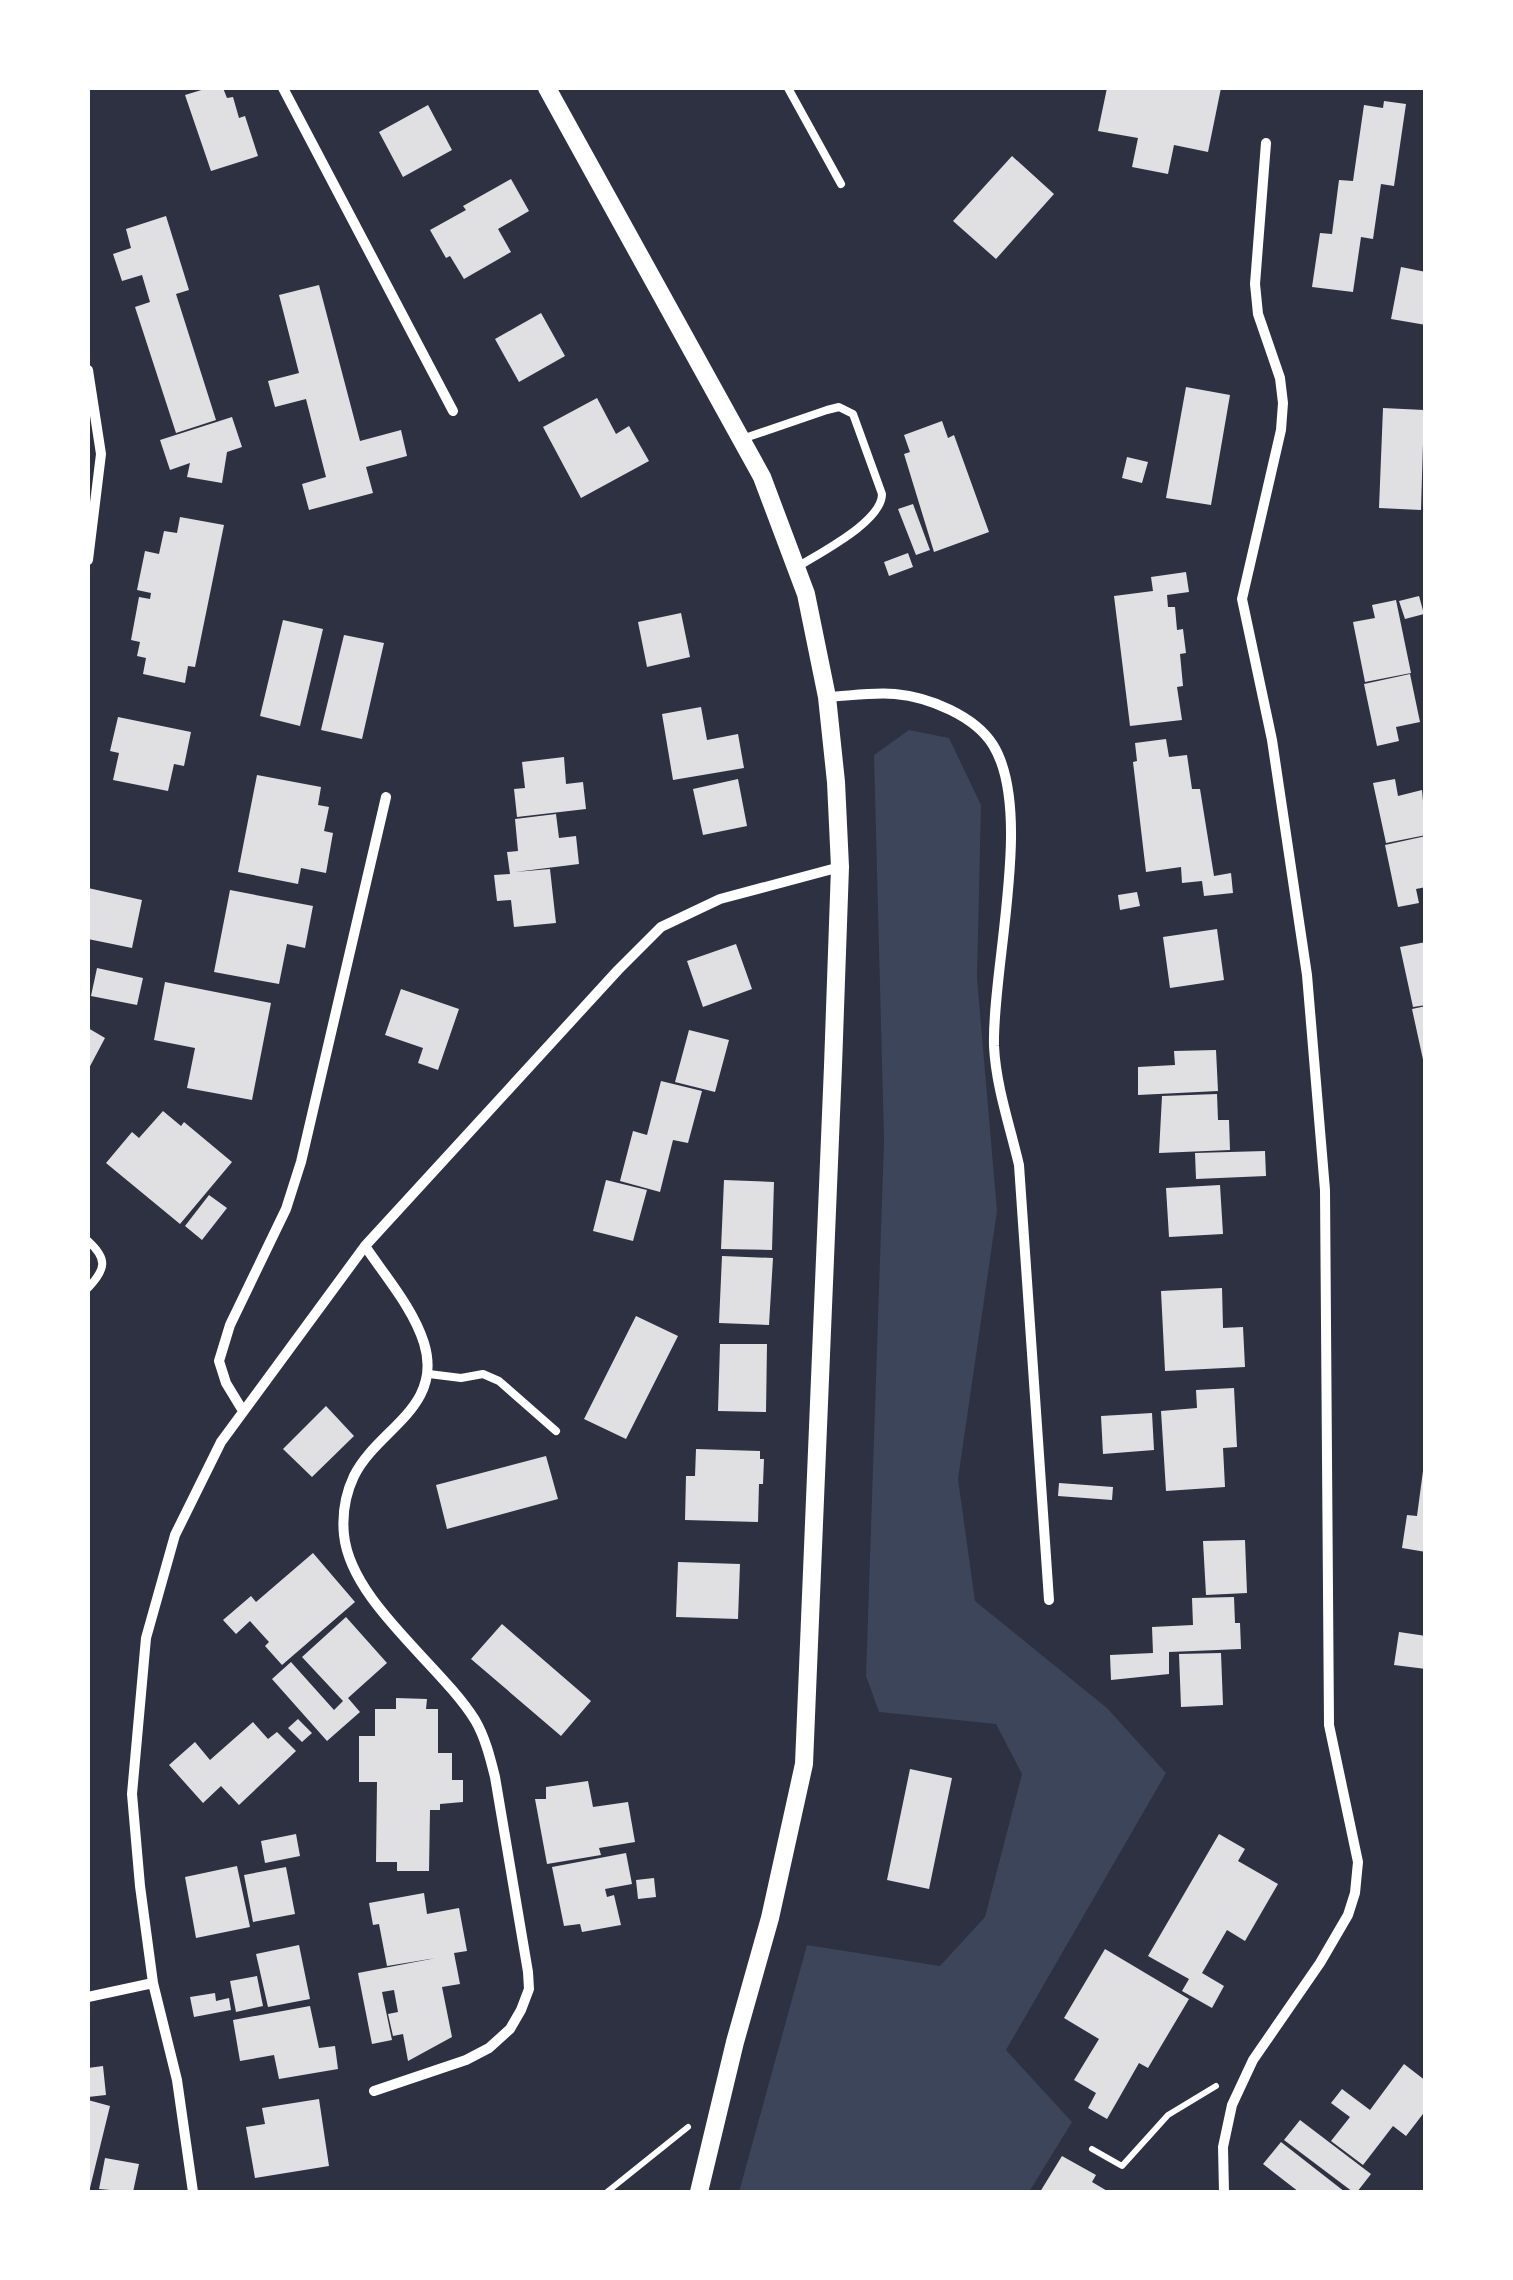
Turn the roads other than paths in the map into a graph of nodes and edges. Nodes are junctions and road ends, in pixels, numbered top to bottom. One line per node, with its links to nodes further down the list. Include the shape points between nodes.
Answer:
1 (283, 88): 7 (street)
2 (547, 88): 8 (street)
3 (788, 88): 5 (lane)
4 (1266, 144): 26 (street, via 1255,284 1284,403 1242,599 1272,740 1307,975 1325,1190 1329,1726 1358,1862 1348,1915 1232,2105 1222,2147)
5 (841, 184)
6 (88, 370): 9 (street, via 102,454)
7 (453, 411)
8 (741, 440): 10 (street); 10 (lane, via 827,410 852,414 882,504)
9 (88, 560)
10 (796, 568): 11 (street)
11 (826, 697): 13 (street); 20 (street, via 897,694 941,707 977,726 1002,768 1010,866 994,1048 1019,1165)
12 (386, 797): 18 (street, via 301,1162 219,1360)
13 (840, 867): 15 (street, via 720,899 661,927); 25 (street, via 804,1764)
14 (88, 1241): 16 (lane, via 102,1259)
15 (365, 1246): 17 (street, via 416,1323); 18 (street)
16 (88, 1288)
17 (428, 1374): 19 (lane, via 484,1374); 23 (street, via 416,1404 355,1474 344,1508 344,1540 383,1612 475,1720 487,1747 529,1990 510,2030 490,2048)
18 (243, 1411): 21 (street, via 174,1535 146,1638 132,1794)
19 (556, 1431)
20 (1049, 1600)
21 (153, 1983): 22 (street); 24 (street)
22 (88, 1997)
23 (374, 2091)
24 (194, 2192)
25 (699, 2192)
26 (1224, 2192)

